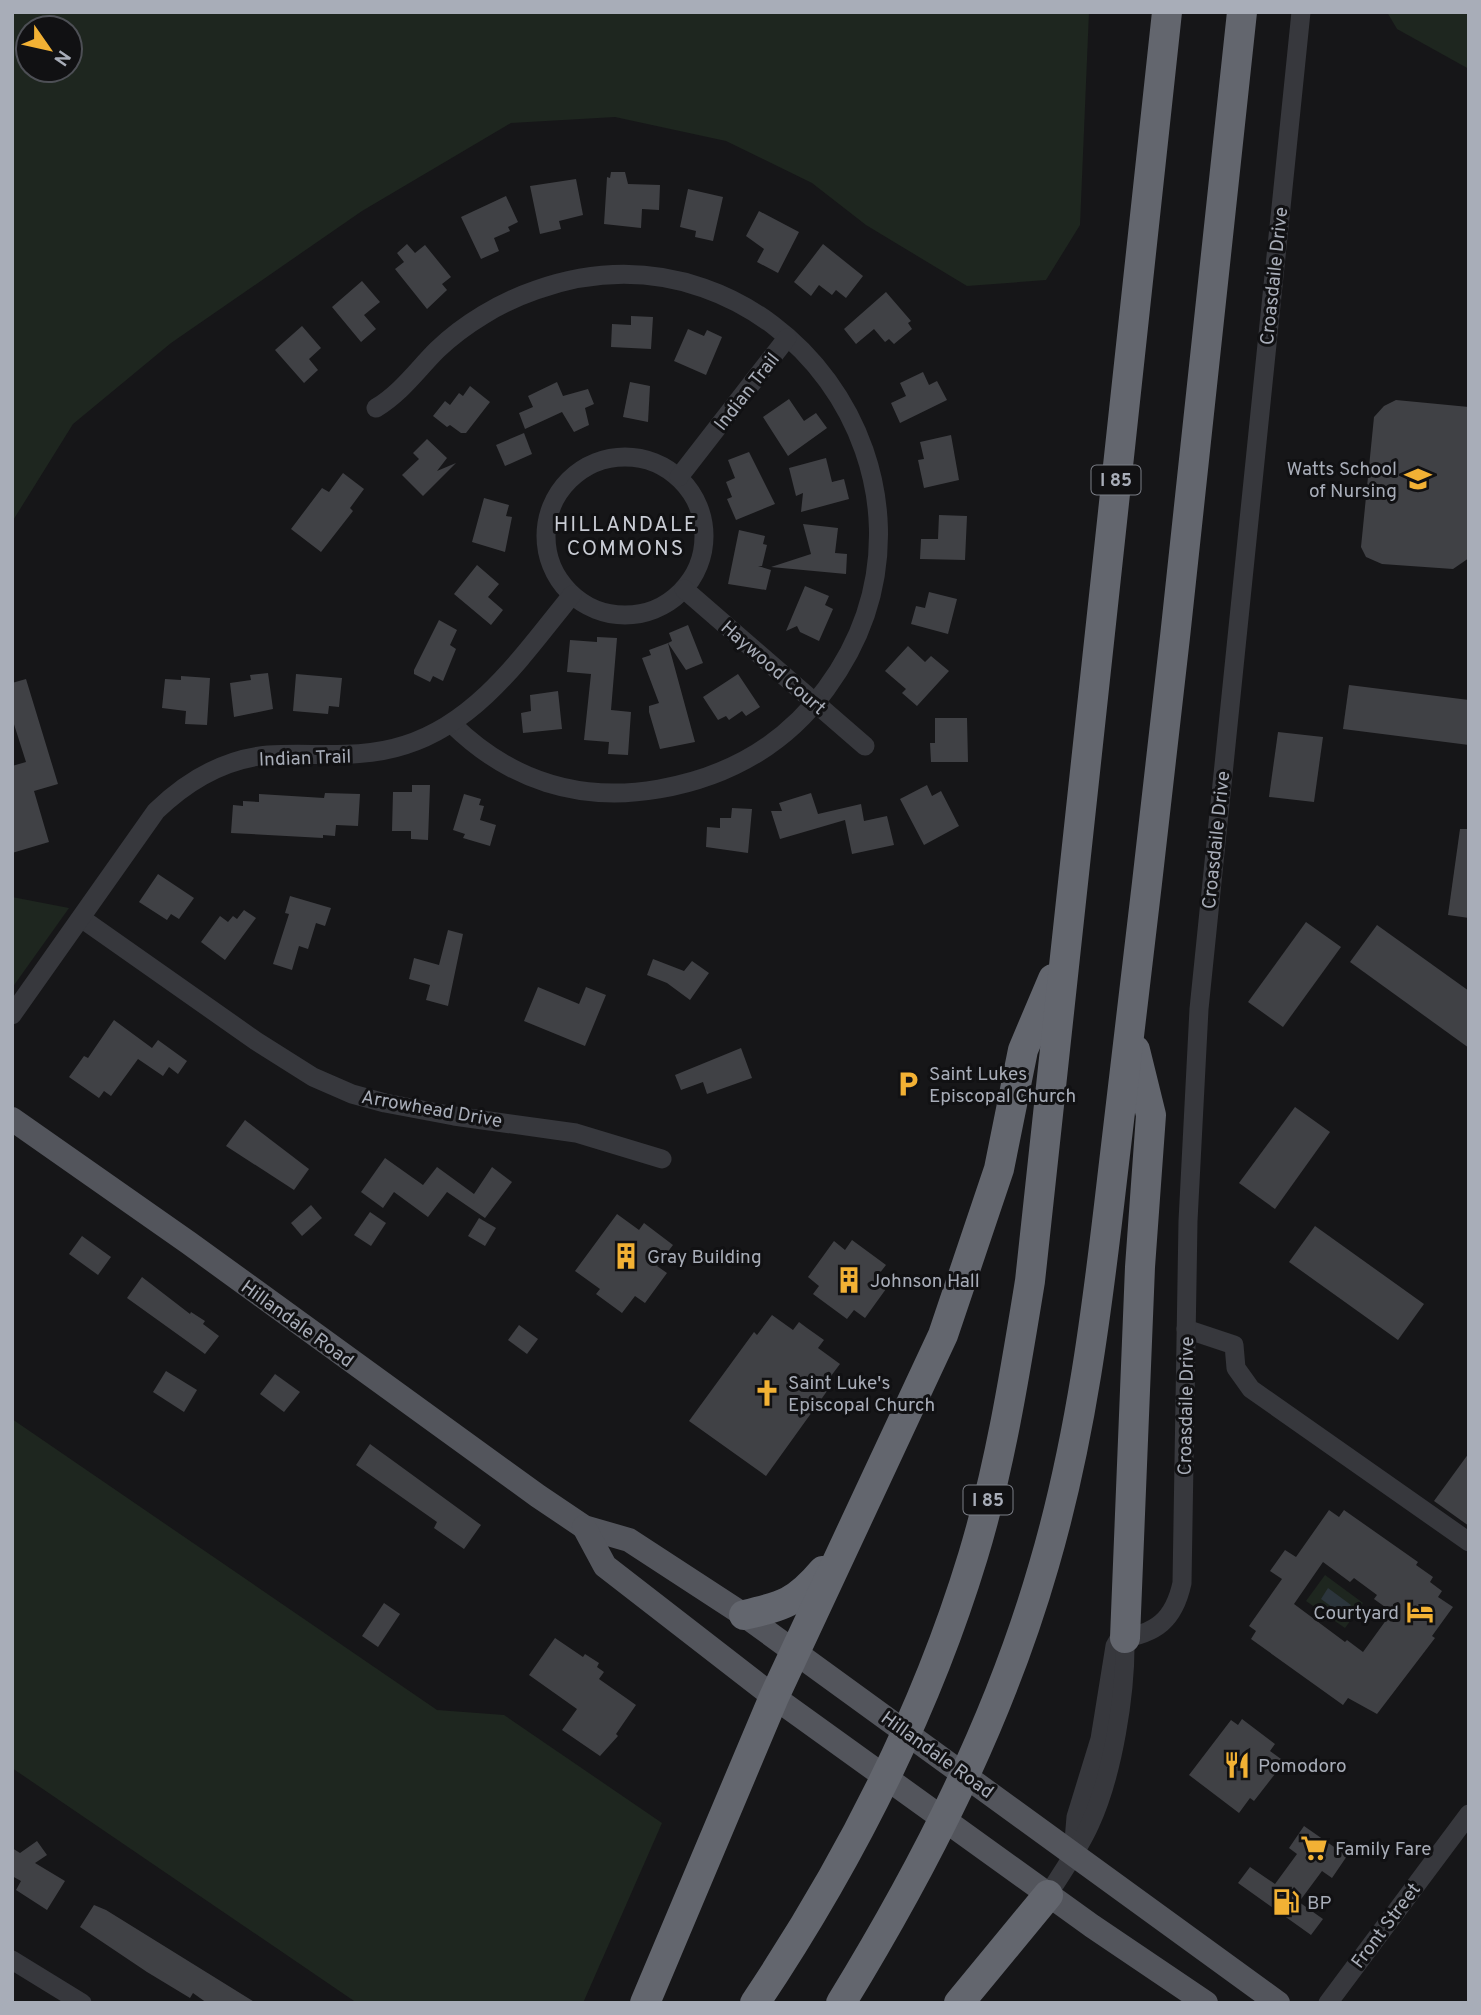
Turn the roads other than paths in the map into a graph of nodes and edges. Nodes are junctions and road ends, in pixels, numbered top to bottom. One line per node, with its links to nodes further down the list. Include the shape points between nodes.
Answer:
1 (1167, 12): 13 (highway, I 85)
2 (1242, 12): 15 (highway)
3 (1301, 12): 18 (street, Croasdaile Drive, via 1199,1009)
4 (787, 338): 5 (street, via 754,313 684,282 618,274 577,278 503,304 471,324); 6 (street, Indian Trail); 9 (street, via 820,369 845,405 873,476 879,517 880,546 868,614)
5 (376, 408)
6 (680, 477): 7 (street, via 704,523 701,558); 8 (street, via 631,456 597,462 567,482 546,530 552,566)
7 (684, 589): 8 (street, via 663,605 638,614 603,612); 9 (street, Haywood Court)
8 (572, 595): 10 (street, Indian Trail, via 506,675)
9 (816, 703): 10 (street, via 788,733 752,758 720,774 645,792 591,793 540,782 497,762); 11 (street, Haywood Court)
10 (452, 724): 12 (street, Indian Trail, via 408,745 353,757 269,755 216,768 156,811)
11 (864, 746)
12 (81, 918): 14 (street, Indian Trail); 17 (street, Arrowhead Drive, via 313,1077 385,1103 576,1133)
13 (1066, 949): 21 (highway, via 1023,1050 999,1169 961,1288 916,1398); 32 (highway, I 85, via 1030,1281 1011,1390 973,1554 920,1704 871,1810)
14 (12, 1015)
15 (1130, 1030): 23 (highway, via 1151,1115 1139,1267); 33 (highway, via 1091,1350 1067,1477 1044,1565 1019,1644 955,1800)
16 (12, 1119): 19 (main road, Hillandale Road)
17 (663, 1159)
18 (1186, 1329): 20 (street, via 1234,1345 1236,1368 1251,1389); 23 (street, Croasdaile Drive, via 1182,1583 1167,1620 1150,1633)
19 (584, 1527): 22 (main road, Hillandale Road, via 629,1540); 25 (main road, Hillandale Road, via 605,1566)
20 (1469, 1542)
21 (841, 1550): 22 (highway, via 796,1600); 24 (highway)
22 (744, 1615): 24 (main road, Hillandale Road)
23 (1125, 1638): 27 (street, via 1115,1733 1090,1825)
24 (796, 1653): 25 (highway); 27 (main road, Hillandale Road)
25 (774, 1697): 28 (main road, Hillandale Road); 31 (highway)
26 (1469, 1814): 37 (street, Front Street)
27 (1073, 1853): 28 (street); 36 (main road, Hillandale Road)
28 (1048, 1895): 34 (highway); 35 (main road, Hillandale Road)
29 (12, 1960): 30 (street)
30 (82, 2003)
31 (645, 2003)
32 (755, 2003)
33 (841, 2003)
34 (959, 2003)
35 (1206, 2003)
36 (1279, 2003)
37 (1328, 2003)

